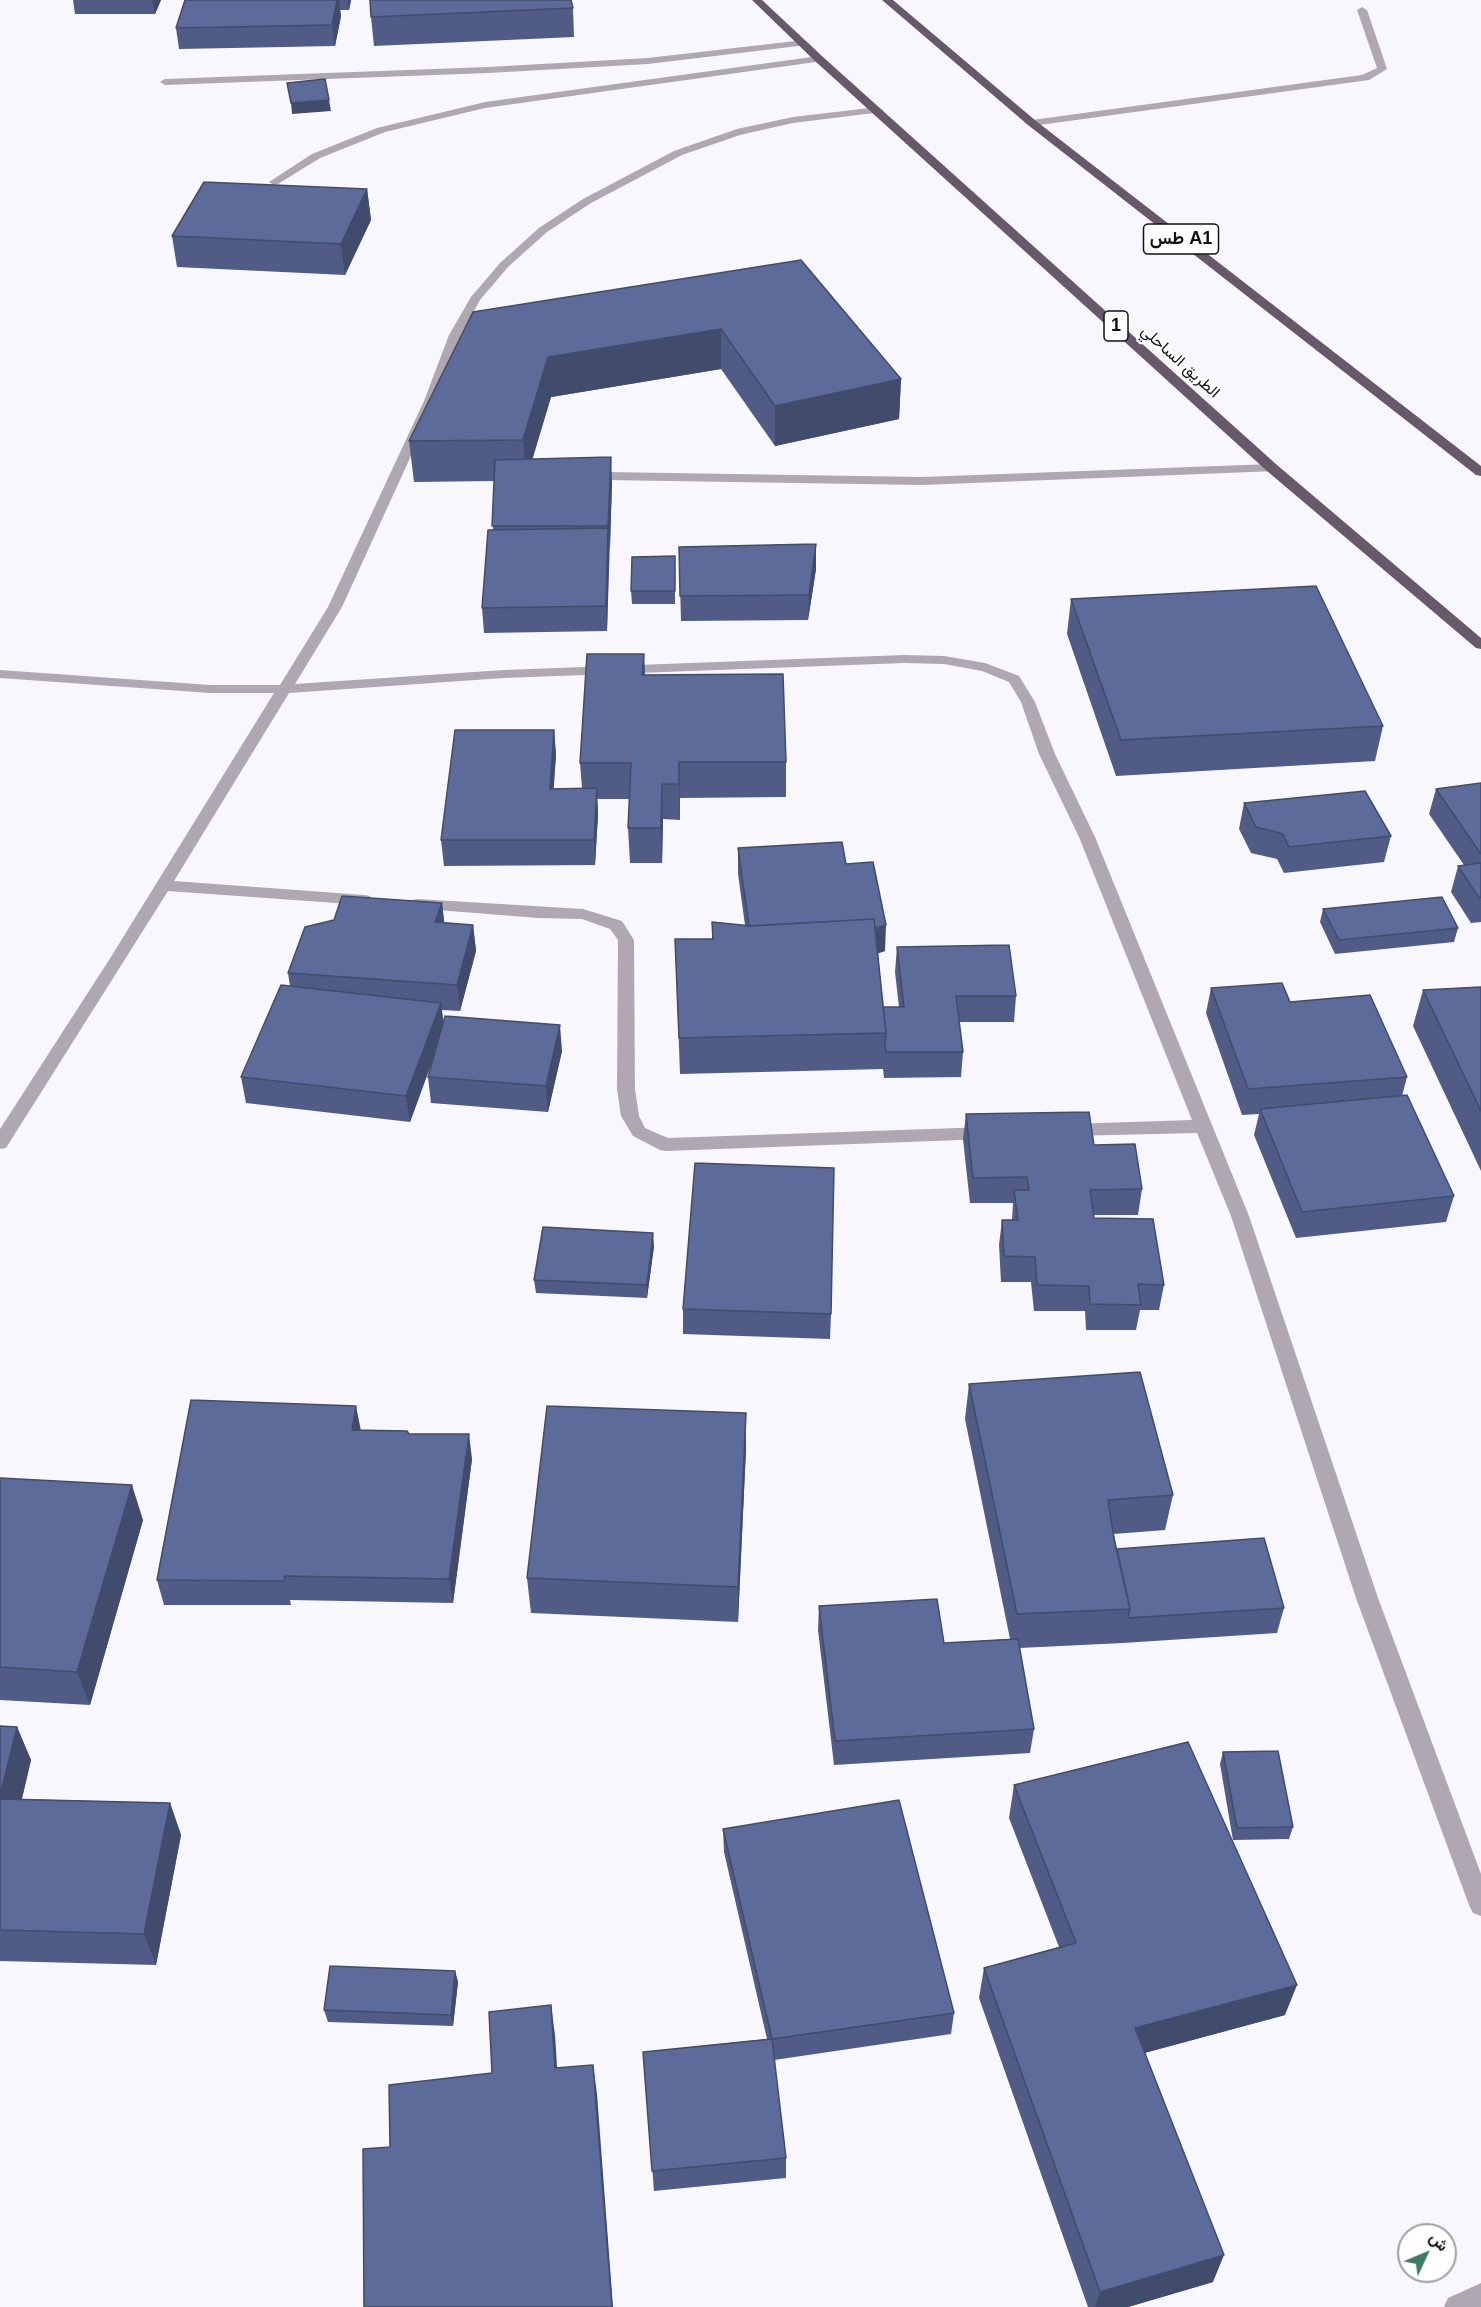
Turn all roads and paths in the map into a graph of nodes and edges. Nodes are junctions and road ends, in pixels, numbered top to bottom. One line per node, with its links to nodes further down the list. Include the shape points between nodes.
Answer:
1 (757, 0): 4 (highway, الطريق الساحلي / 1)
2 (887, 0): 8 (highway, طس A1)
3 (1362, 10): 8 (street, via 1382,69 1365,78)
4 (804, 42): 5 (highway, الطريق الساحلي / 1); 6 (street, via 637,62)
5 (819, 59): 7 (highway, الطريق الساحلي / 1); 9 (street, via 485,105 381,130 315,156)
6 (165, 82)
7 (878, 110): 10 (highway, الطريق الساحلي / 1); 15 (street, via 782,122 737,132 678,153 587,201 543,230 504,265 475,299 455,334 430,402 335,607)
8 (1032, 123): 11 (highway, طس A1)
9 (274, 182)
10 (1272, 468): 12 (street, via 922,481); 13 (highway, الطريق الساحلي / 1)
11 (1481, 472)
12 (606, 476)
13 (1481, 645)
14 (0, 674): 15 (street, via 210,689)
15 (285, 689): 16 (street); 17 (street, via 493,674 904,659 985,667 1014,679 1028,702 1047,754 1087,837)
16 (162, 885): 19 (street, via 584,914 616,925 627,940 626,1089 630,1116 639,1132 666,1145); 20 (street)
17 (1204, 1126): 18 (street); 21 (street, via 1240,1216 1366,1598)
18 (1048, 1131)
19 (1000, 1133)
20 (0, 1143)
21 (1481, 1905)
22 (1481, 2296): 23 (street)
23 (1457, 2307)

